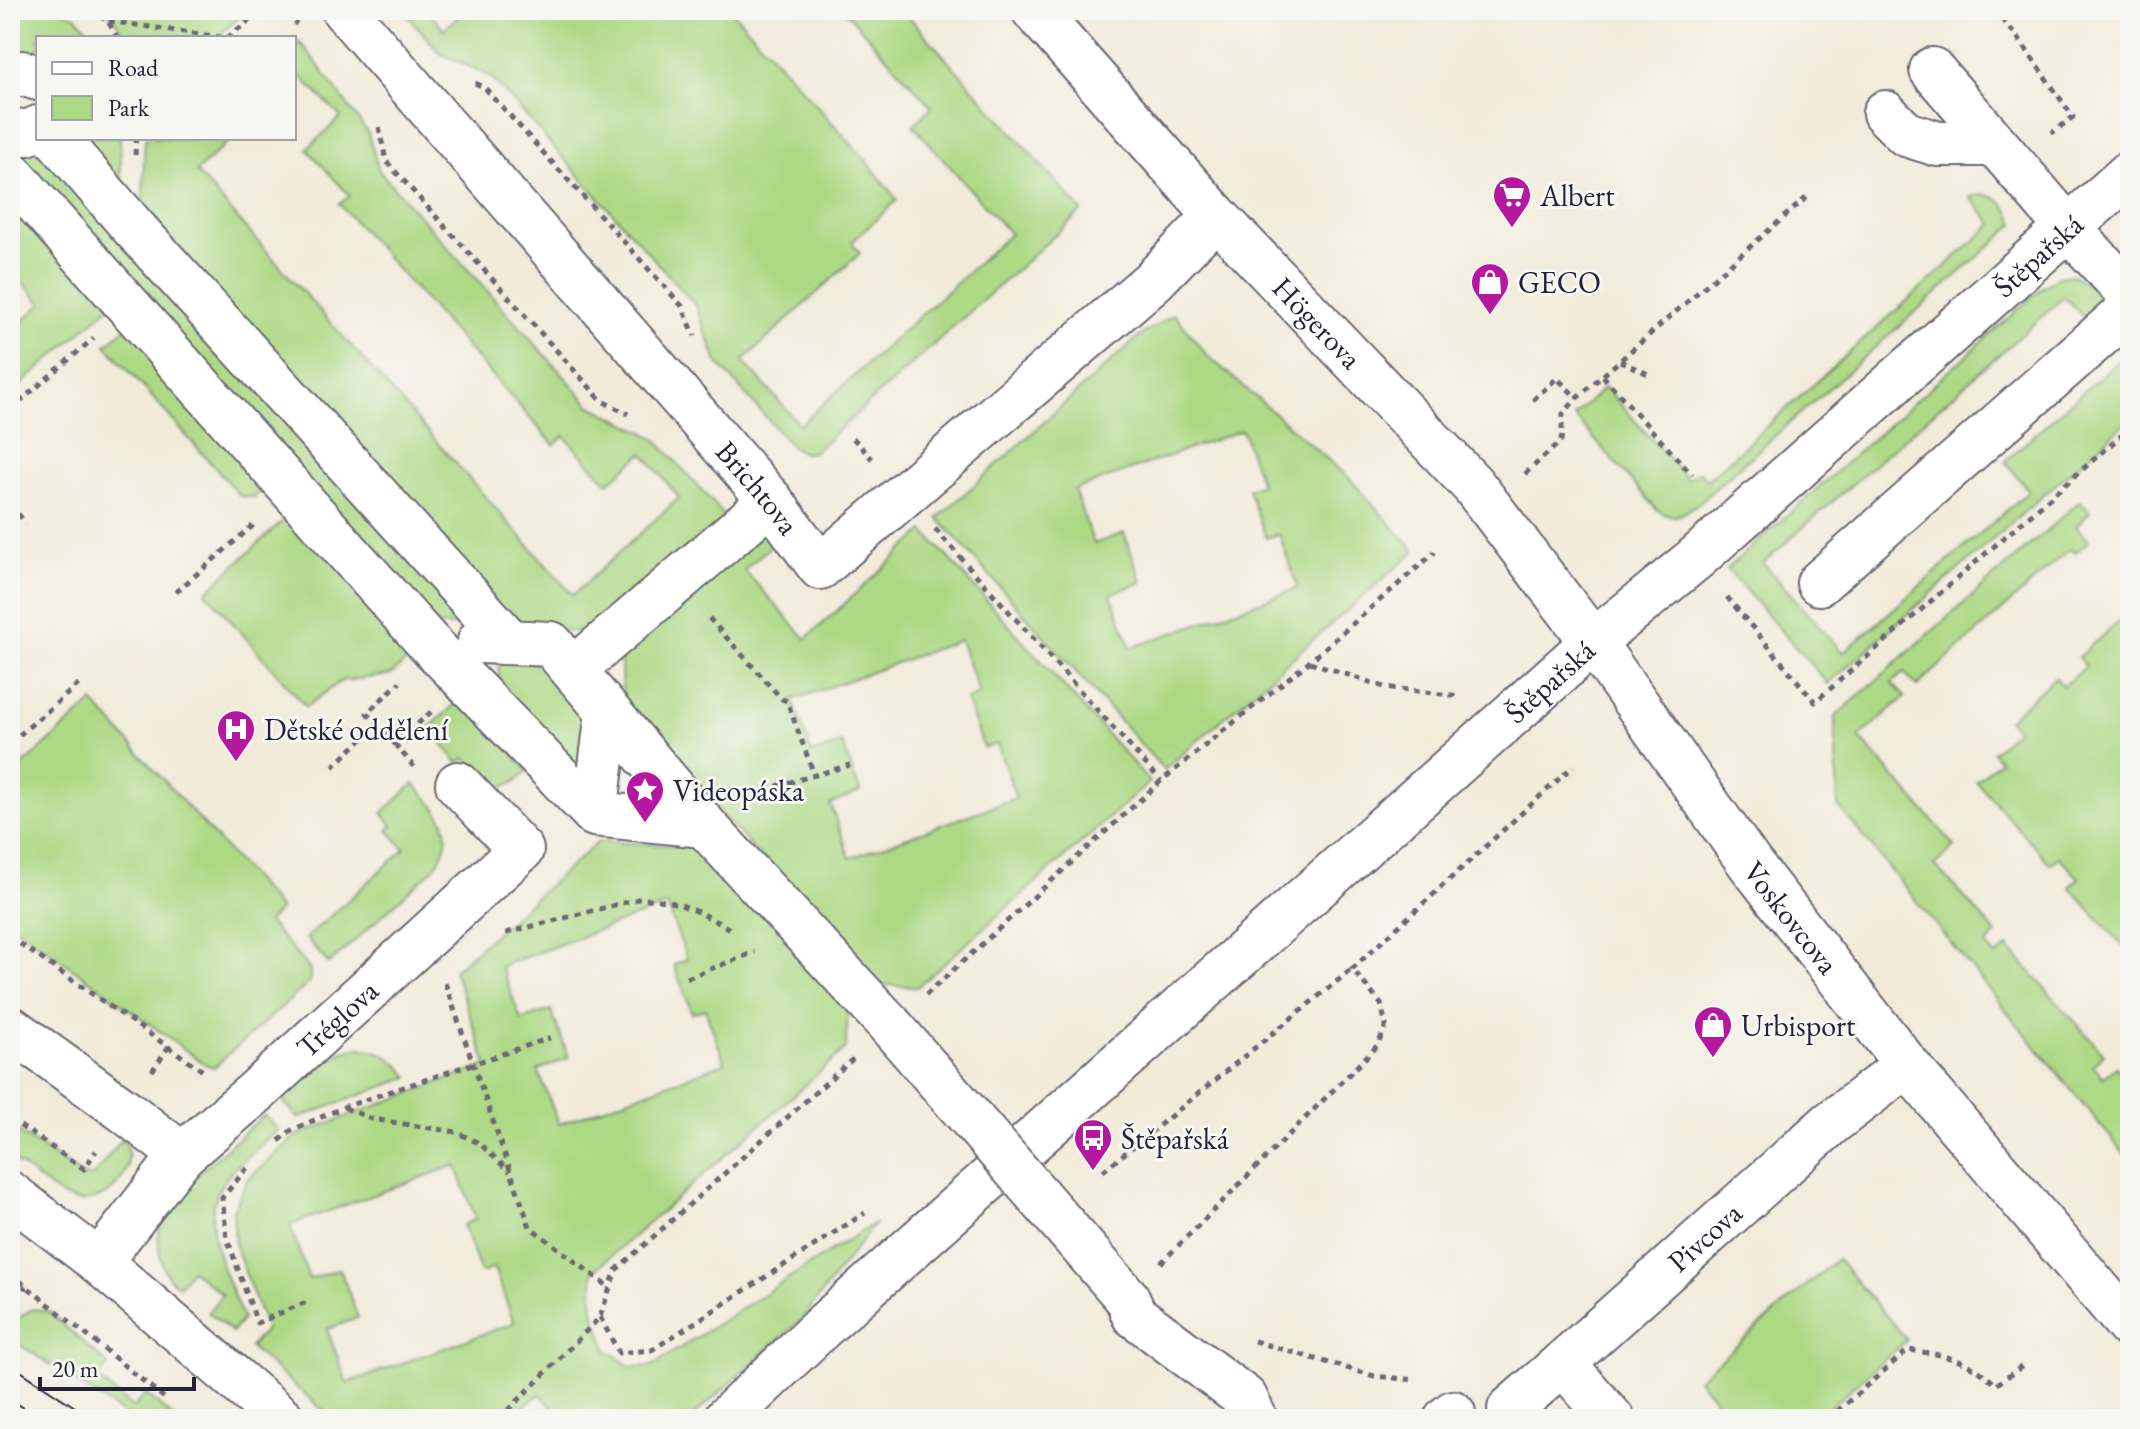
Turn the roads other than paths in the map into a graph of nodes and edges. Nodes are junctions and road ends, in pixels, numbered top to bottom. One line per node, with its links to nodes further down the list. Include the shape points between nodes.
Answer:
1 (344, 10): 17 (street, Brichtova)
2 (1034, 10): 13 (street, Högerova)
3 (1932, 70): 10 (street)
4 (10, 76): 5 (street)
5 (36, 77)
6 (1885, 113): 10 (street, via 1906,134 1938,144)
7 (36, 129): 8 (street)
8 (10, 130)
9 (58, 140): 19 (street)
10 (1994, 144): 14 (street)
11 (10, 173): 21 (street)
12 (2130, 173): 14 (street, Štěpařská)
13 (1216, 216): 17 (street, Brichtova, via 1154,280 820,567); 20 (street, Högerova, via 1473,485)
14 (2067, 227): 15 (street); 20 (street, Štěpařská, via 1706,549)
15 (2130, 294)
16 (2130, 309): 18 (street)
17 (771, 501): 22 (street)
18 (1819, 583)
19 (509, 641): 21 (street); 22 (street, via 551,644)
20 (1593, 642): 28 (street, Voskovcova, via 1751,865); 36 (street, Štěpařská, via 821,1328)
21 (430, 645): 25 (street)
22 (573, 670): 23 (street)
23 (608, 712): 25 (street); 26 (street)
24 (440, 780): 29 (street, Tréglova, via 521,850)
25 (595, 814): 26 (street)
26 (698, 817): 37 (street, bridge, via 787,940 889,1024 1127,1298 1134,1315 1245,1398)
27 (10, 1028): 29 (street)
28 (1907, 1065): 32 (street, Voskovcova); 33 (street, Pivcova, via 1831,1123)
29 (182, 1155): 31 (street, Tréglova)
30 (10, 1194): 31 (street)
31 (99, 1262): 35 (street)
32 (2130, 1327)
33 (1563, 1363): 34 (street, Pivcova); 38 (street)
34 (1510, 1409)
35 (282, 1419)
36 (726, 1419)
37 (1255, 1419)
38 (1612, 1419)

